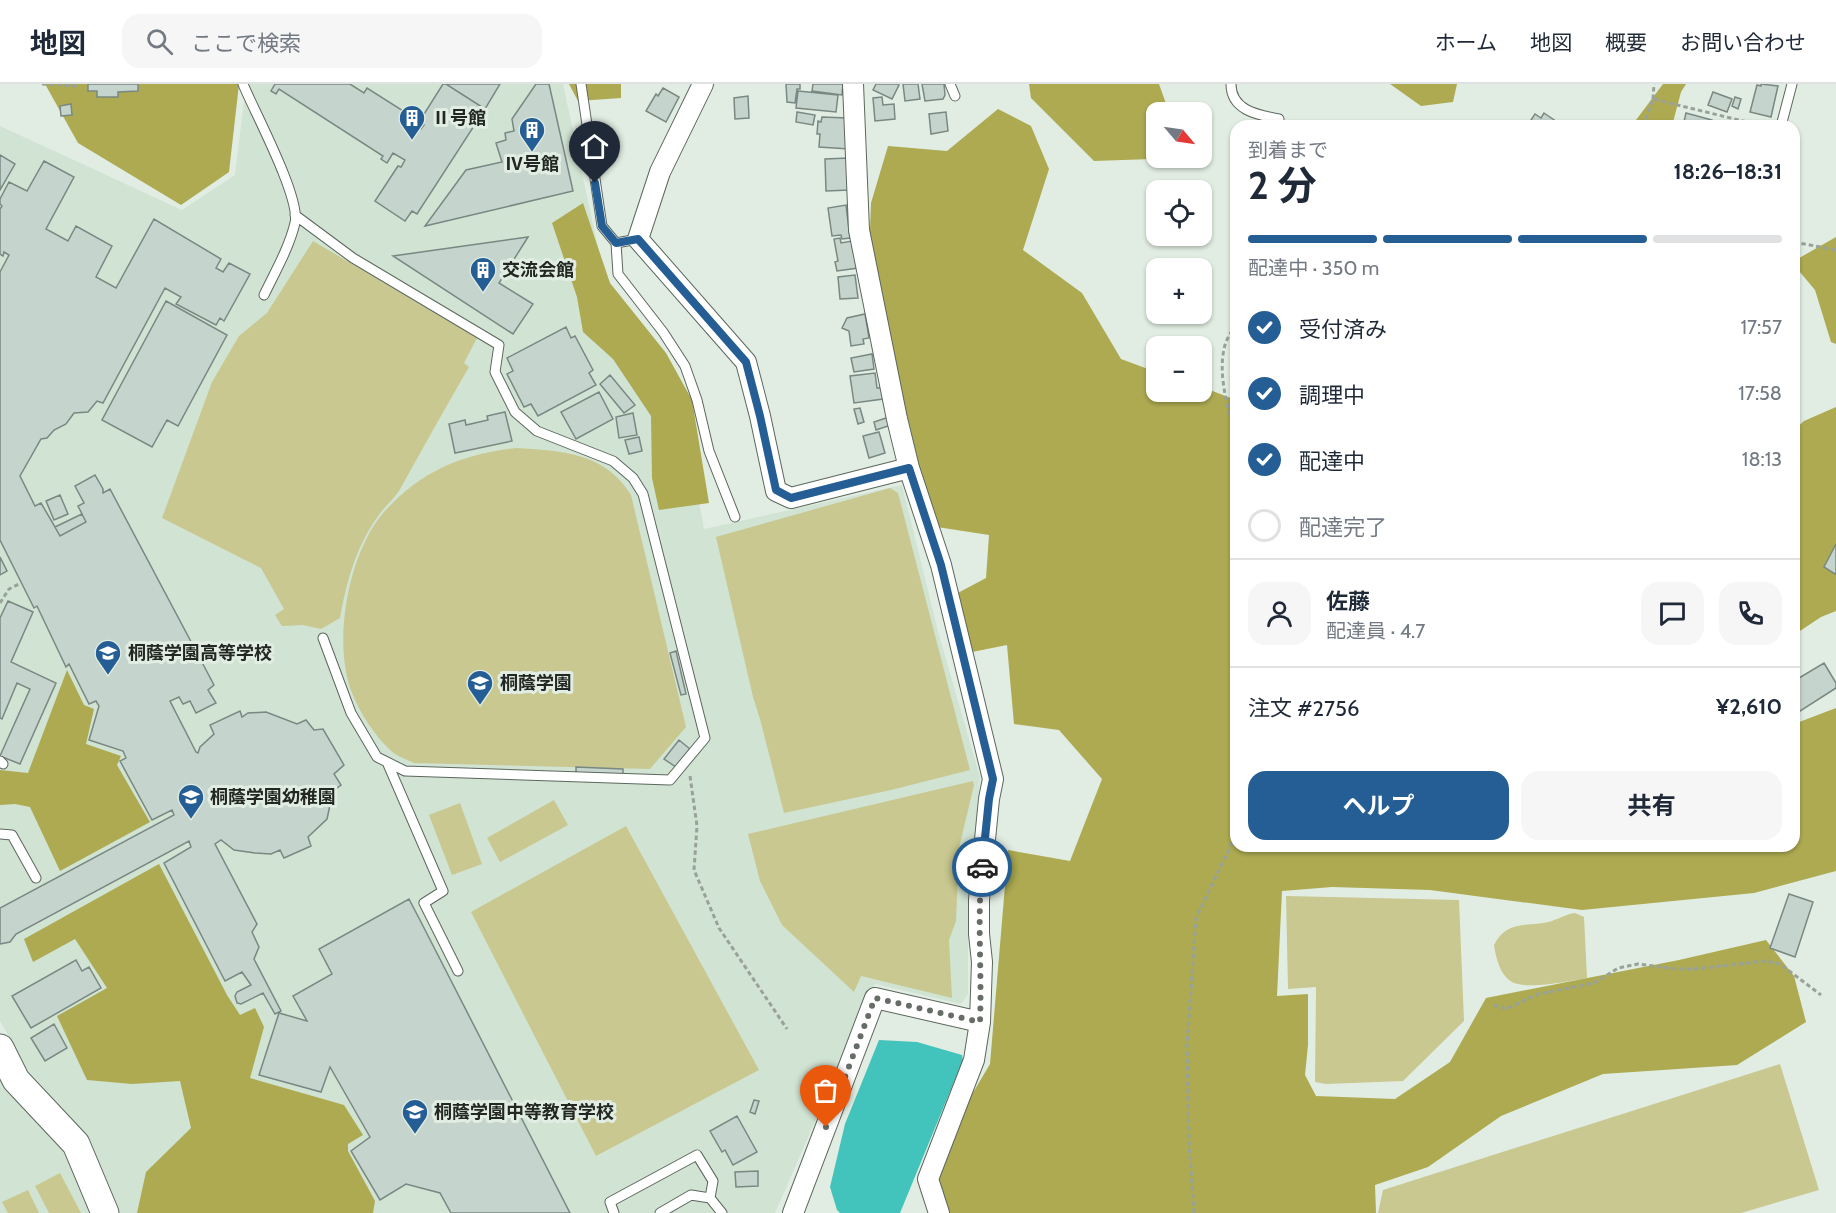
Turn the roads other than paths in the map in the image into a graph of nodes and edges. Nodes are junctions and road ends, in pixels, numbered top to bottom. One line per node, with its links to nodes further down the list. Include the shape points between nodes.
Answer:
1 (243, 84): 11 (lane, via 274,151)
2 (581, 84): 13 (lane, via 602,226)
3 (703, 84): 12 (street, via 660,172)
4 (853, 84): 15 (street, via 860,230)
5 (950, 84): 8 (lane)
6 (1231, 84): 9 (lane, via 1231,91 1248,112)
7 (1792, 84): 10 (lane)
8 (955, 96)
9 (1279, 119)
10 (1783, 120)
11 (295, 216): 14 (lane); 18 (lane, via 353,258 499,345 495,372 515,412 537,431 613,461 633,478 643,494 705,738 670,780 405,771)
12 (638, 239): 13 (lane); 15 (street, via 746,362 776,490 791,498)
13 (616, 243): 16 (lane, via 618,274 685,366 709,451)
14 (264, 296)
15 (909, 468): 22 (street, via 941,565 993,779 979,900)
16 (735, 517)
17 (323, 638): 18 (lane, via 351,712 377,757)
18 (387, 762): 21 (lane, via 443,891 424,903)
19 (0, 834): 20 (lane, via 12,835)
20 (36, 878)
21 (458, 971)
22 (980, 1022): 29 (street, via 875,998); 30 (street, via 974,1060 928,1179)
23 (0, 1048): 25 (street, via 16,1080 76,1144)
24 (710, 1198): 26 (lane, via 713,1180 697,1155 610,1202); 27 (lane, via 691,1195); 28 (lane)
25 (105, 1213)
26 (614, 1213)
27 (660, 1213)
28 (722, 1213)
29 (793, 1213)
30 (939, 1213)

